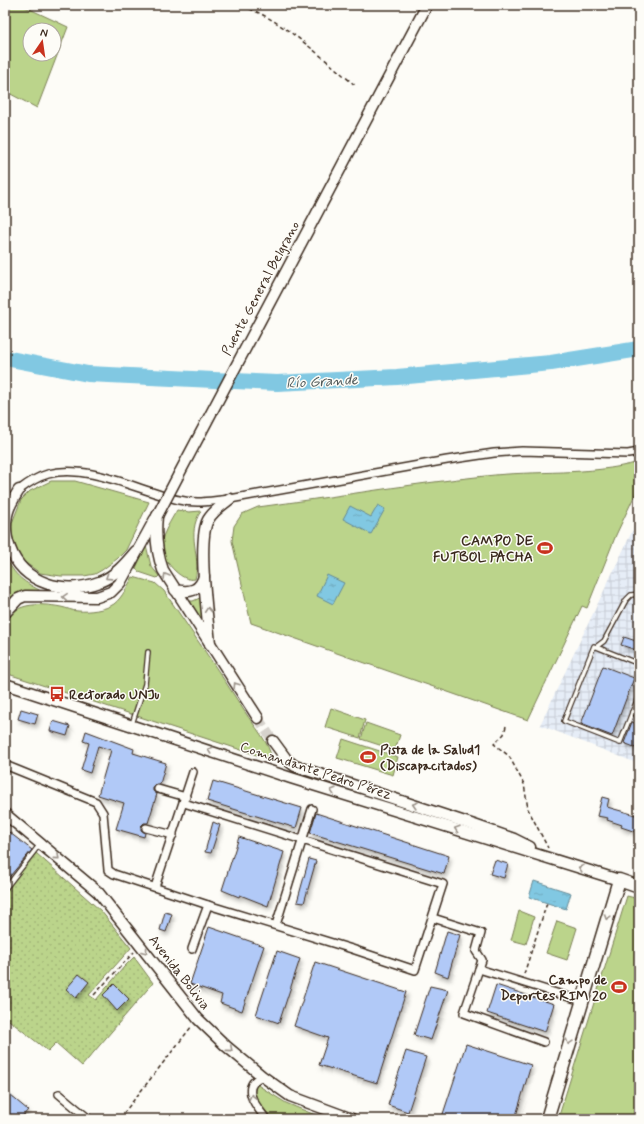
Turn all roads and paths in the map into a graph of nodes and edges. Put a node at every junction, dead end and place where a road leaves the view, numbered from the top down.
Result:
1 (236, 5) edge
2 (427, 5) edge
3 (356, 86) dead end
4 (639, 452) edge
5 (19, 490) junction
6 (230, 499) junction
7 (5, 504) edge
8 (157, 516) junction
9 (136, 551) junction
10 (205, 574) junction
11 (175, 590) junction
12 (639, 594) edge
13 (5, 613) edge
14 (210, 645) junction
15 (596, 647) junction
16 (148, 652) dead end
17 (639, 664) edge
18 (5, 684) edge
19 (639, 695) edge
20 (632, 712) junction
21 (639, 715) edge
22 (258, 718) tunnel mouth
23 (132, 724) junction
24 (506, 726) dead end
25 (273, 741) tunnel mouth
26 (5, 765) edge
27 (193, 772) dead end
28 (158, 789) dead end
29 (185, 800) junction
30 (312, 809) dead end
31 (5, 814) edge
32 (146, 828) dead end
33 (173, 836) junction
34 (302, 841) junction
35 (41, 843) junction
36 (555, 860) junction
37 (619, 880) junction
38 (155, 887) junction
39 (639, 887) edge
40 (5, 889) edge
41 (547, 903) dead end
42 (208, 905) junction
43 (433, 918) junction
44 (276, 925) junction
45 (143, 947) junction
46 (192, 949) dead end
47 (479, 969) junction
48 (522, 982) junction
49 (94, 995) dead end
50 (582, 1001) junction
51 (189, 1030) dead end
52 (544, 1042) dead end
53 (262, 1076) junction
54 (59, 1094) dead end
55 (89, 1119) edge
56 (119, 1119) edge
57 (266, 1119) edge
58 (352, 1119) edge
59 (547, 1119) edge

1 - 3 path
2 - 8 main road, Puente General Belgrano, bridge
4 - 6 street
5 - 6 street
5 - 7 main road
9 -> 5 main road
6 - 10 main road
8 - 9 main road, Puente General Belgrano
11 -> 8 main road
9 -> 13 main road
10 - 11 main road
14 -> 10 main road
11 - 14 main road
12 - 15 lane
22 -> 14 main road
15 - 17 lane
15 - 20 lane
16 - 23 lane
18 - 23 main road, Comandante Pedro Pérez
19 - 20 lane
20 - 21 lane
36 -> 23 main road, Comandante Pedro Pérez
24 - 36 path
36 -> 25 main road
26 - 38 street
27 - 29 street
28 - 29 street
29 - 33 street
29 - 34 street
30 - 34 street
31 - 35 main road, Avenida Bolivia
32 - 33 street
33 - 38 street
34 - 43 street
34 - 44 street
35 - 40 lane
35 -> 45 main road, Avenida Bolivia
37 -> 36 main road, Comandante Pedro Pérez
37 - 39 main road
37 -> 50 main road
38 - 42 street
41 - 48 path
42 - 44 street
42 - 46 street
43 - 44 street
43 - 47 street
45 - 49 path
45 -> 53 main road, Avenida Bolivia
47 - 48 street
47 - 52 street
48 - 50 street
50 -> 59 main road
51 - 56 path
57 -> 53 street
53 - 58 main road, Avenida Bolivia
54 - 55 street

